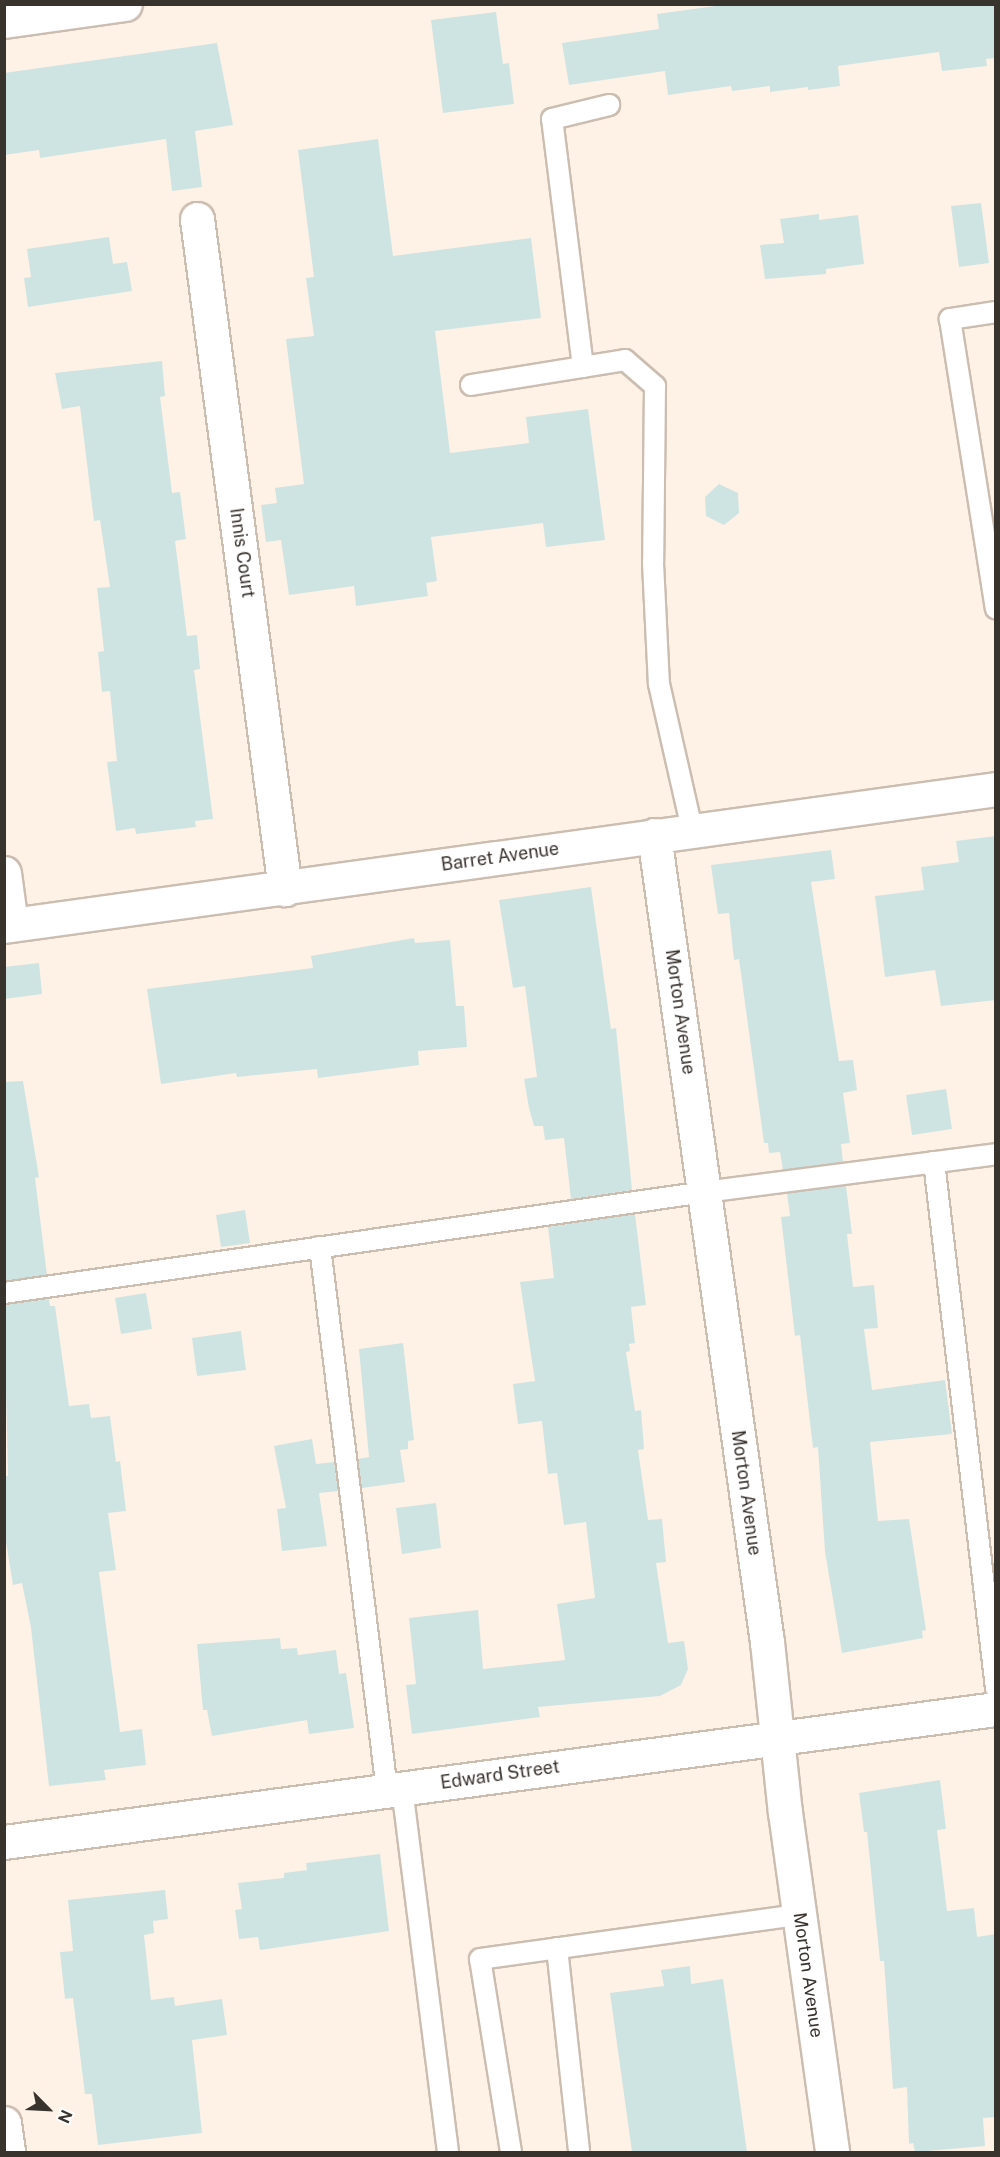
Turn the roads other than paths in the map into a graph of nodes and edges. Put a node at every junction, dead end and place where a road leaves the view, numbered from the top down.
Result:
1 (125, 4) edge
2 (4, 21) edge
3 (609, 105) dead end
4 (197, 219) dead end
5 (996, 312) edge
6 (583, 367) junction
7 (471, 385) dead end
8 (996, 608) edge
9 (996, 789) edge
10 (692, 829) junction
11 (654, 835) junction
12 (4, 873) edge
13 (285, 889) junction
14 (8, 925) edge
15 (996, 1154) edge
16 (934, 1162) junction
17 (705, 1192) junction
18 (320, 1247) junction
19 (4, 1293) edge
20 (996, 1688) edge
21 (996, 1709) edge
22 (777, 1738) junction
23 (394, 1789) junction
24 (4, 1842) edge
25 (799, 1915) junction
26 (557, 1948) junction
27 (4, 2123) edge
28 (8, 2152) edge
29 (448, 2152) edge
30 (511, 2152) edge
31 (579, 2152) edge
32 (832, 2152) edge

1 - 2 street
3 - 6 lane
4 - 13 street, Innis Court
5 - 8 lane
6 - 7 lane
6 - 10 lane
9 - 10 street, Barret Avenue
10 - 11 street, Barret Avenue
11 - 13 street, Barret Avenue
11 - 17 street, Morton Avenue
12 - 14 street
13 - 14 street, Barret Avenue
15 - 16 lane
16 - 17 lane
16 - 20 lane
17 - 18 lane
17 - 22 street, Morton Avenue
18 - 19 lane
18 - 23 lane
21 - 22 street, Edward Street
22 - 23 street, Edward Street
22 - 25 street, Morton Avenue
23 - 24 street, Edward Street
23 - 29 lane
25 - 26 lane
25 - 32 street, Morton Avenue
26 - 30 lane
26 - 31 lane
27 - 28 street

